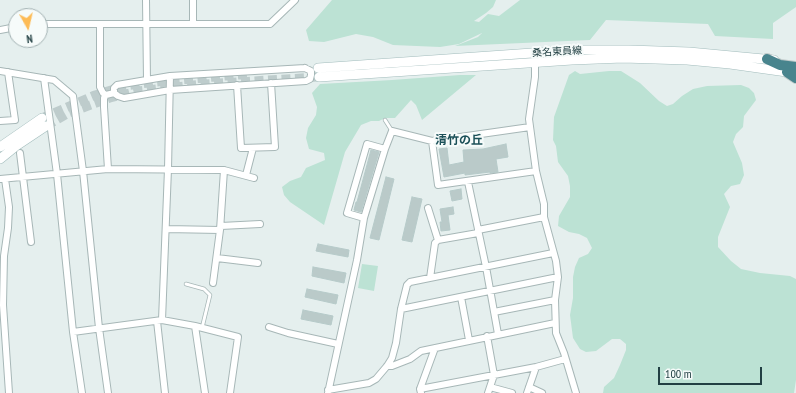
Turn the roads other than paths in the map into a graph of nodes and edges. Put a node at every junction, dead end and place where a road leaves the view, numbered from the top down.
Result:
1 (146, 0) edge
2 (193, 0) edge
3 (295, 0) edge
4 (48, 24) edge
5 (100, 24) junction
6 (146, 24) junction
7 (193, 24) junction
8 (767, 59) junction
9 (535, 62) junction
10 (796, 62) edge
11 (0, 71) edge
12 (793, 71) edge
13 (8, 72) junction
14 (170, 76) junction
15 (44, 78) junction
16 (796, 78) edge
17 (147, 80) junction
18 (271, 83) junction
19 (237, 85) junction
20 (170, 90) junction
21 (114, 93) junction
22 (106, 95) junction
23 (385, 120) dead end
24 (0, 121) edge
25 (530, 127) junction
26 (392, 130) junction
27 (432, 142) junction
28 (0, 147) edge
29 (253, 148) junction
30 (385, 149) junction
31 (20, 153) dead end
32 (0, 159) edge
33 (108, 169) junction
34 (168, 169) junction
35 (224, 170) junction
36 (83, 171) junction
37 (536, 171) junction
38 (57, 174) junction
39 (246, 176) junction
40 (23, 177) junction
41 (254, 178) dead end
42 (3, 179) edge
43 (468, 182) junction
44 (428, 208) dead end
45 (364, 218) junction
46 (544, 218) junction
47 (260, 224) dead end
48 (166, 228) junction
49 (220, 228) junction
50 (478, 232) junction
51 (438, 240) junction
52 (31, 242) dead end
53 (553, 253) junction
54 (217, 258) junction
55 (258, 263) dead end
56 (486, 267) junction
57 (558, 276) junction
58 (430, 278) junction
59 (213, 283) dead end
60 (186, 284) dead end
61 (490, 291) junction
62 (461, 297) junction
63 (555, 300) junction
64 (1, 305) edge
65 (401, 309) junction
66 (494, 312) junction
67 (159, 321) junction
68 (555, 322) junction
69 (194, 326) junction
70 (2, 327) edge
71 (99, 328) junction
72 (202, 328) junction
73 (269, 328) dead end
74 (73, 332) junction
75 (498, 334) junction
76 (487, 336) junction
77 (469, 340) junction
78 (338, 344) junction
79 (435, 348) junction
80 (565, 358) junction
81 (387, 366) junction
82 (536, 367) junction
83 (494, 375) junction
84 (489, 390) edge
85 (528, 390) edge
86 (328, 391) edge
87 (420, 391) edge
88 (9, 393) edge
89 (82, 393) edge
90 (108, 393) edge
91 (165, 393) edge
92 (205, 393) edge
93 (230, 393) edge
94 (512, 393) edge
95 (542, 393) edge
96 (576, 393) edge

1 - 6 street
2 - 7 street
3 - 7 street
4 - 5 street
5 - 6 street
5 - 22 street
6 - 7 street
6 - 17 street
8 - 9 main road, 桑名東員線
8 - 10 main road, 桑名東員線
8 - 12 highway
9 - 12 main road, 桑名東員線
9 - 25 street
11 - 13 street
12 - 16 highway
13 - 15 street
13 - 24 street
14 - 17 street
14 - 18 street
14 - 20 street
15 - 36 street
15 - 38 street
17 - 21 street
18 - 19 street
18 - 29 street
19 - 20 street
19 - 29 street
20 - 21 street
20 - 34 street
21 - 22 street
22 - 33 street
23 - 26 lane
25 - 27 street
25 - 37 street
26 - 27 street
26 - 30 street
27 - 43 street
28 - 32 main road
29 - 39 street
30 - 45 street
30 - 45 street
31 - 40 street
33 - 34 street
33 - 36 street
34 - 35 street
34 - 48 street
35 - 39 street
35 - 49 street
36 - 38 street
36 - 71 street
37 - 43 street
37 - 46 street
38 - 40 street
38 - 74 street
39 - 41 street
40 - 42 street
40 - 52 street
42 - 64 street
43 - 50 street
44 - 51 street
45 - 78 street
46 - 50 street
46 - 53 street
47 - 49 street
48 - 49 street
48 - 67 street
49 - 54 street
50 - 51 street
50 - 56 street
51 - 58 street
53 - 56 street
53 - 57 street
54 - 55 street
54 - 59 street
56 - 58 street
56 - 61 street
57 - 61 street
57 - 63 street
58 - 65 street
60 - 72 lane
61 - 62 street
61 - 66 street
62 - 65 street
62 - 77 street
63 - 66 street
63 - 68 street
64 - 70 street
65 - 81 street
66 - 75 street
67 - 69 street
67 - 71 street
67 - 91 street
68 - 75 street
68 - 80 street
69 - 72 street
69 - 92 street
70 - 88 street
71 - 74 street
71 - 90 street
72 - 93 street
73 - 78 street
74 - 89 street
75 - 76 street
76 - 77 street
76 - 83 street
77 - 79 street
78 - 86 street
79 - 81 street
79 - 87 street
80 - 82 street
80 - 96 street
81 - 86 street
82 - 83 street
82 - 85 street
83 - 84 street
83 - 87 street
84 - 94 street
85 - 95 street

